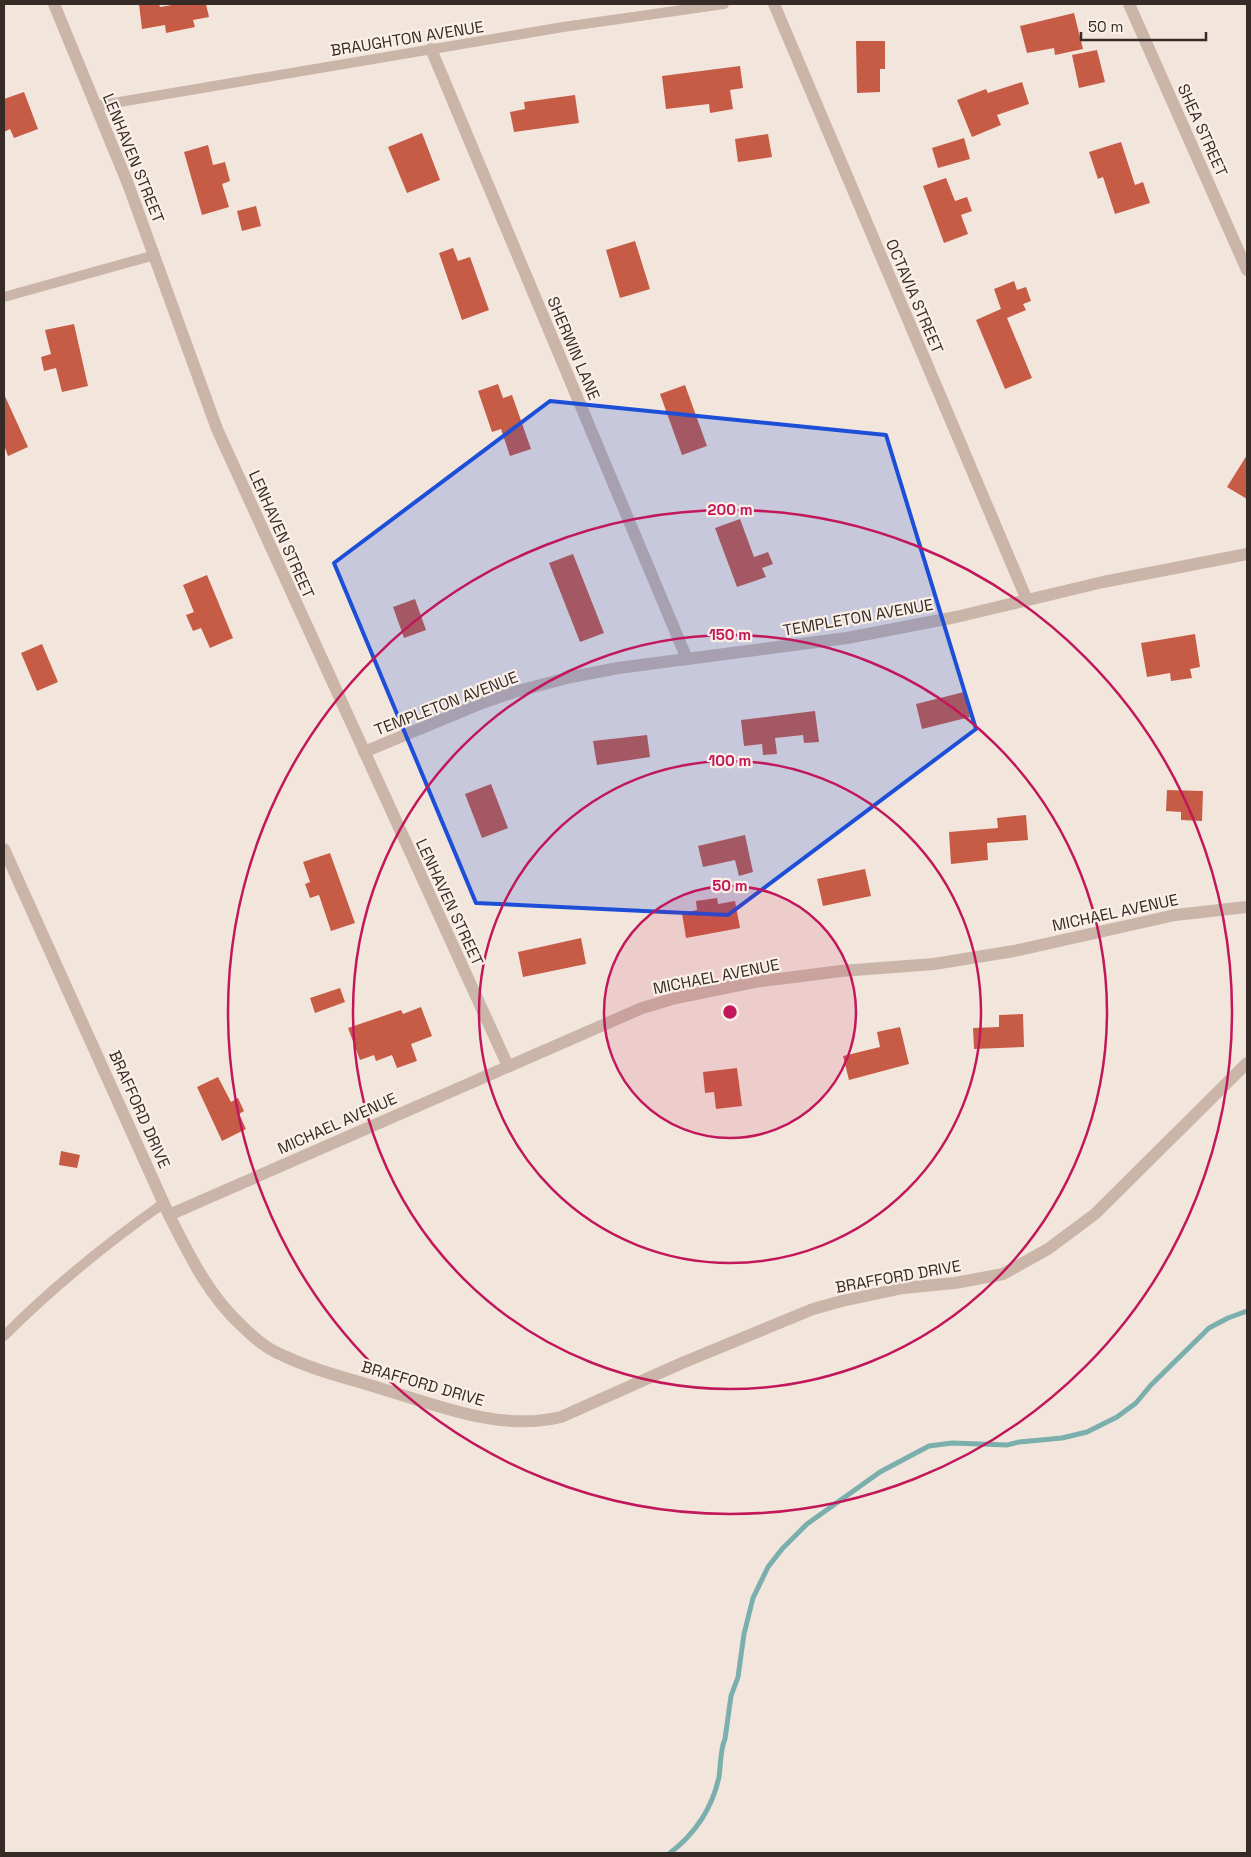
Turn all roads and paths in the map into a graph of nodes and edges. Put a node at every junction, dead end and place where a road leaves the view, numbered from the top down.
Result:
1 (54, 4) edge
2 (724, 4) edge
3 (774, 4) edge
4 (1130, 4) edge
5 (431, 49) junction
6 (96, 106) junction
7 (155, 255) junction
8 (1247, 270) edge
9 (4, 297) edge
10 (1247, 554) edge
11 (1027, 600) junction
12 (687, 659) junction
13 (364, 752) junction
14 (4, 849) edge
15 (1247, 907) edge
16 (1247, 1063) edge
17 (508, 1066) junction
18 (164, 1203) junction
19 (169, 1215) junction
20 (4, 1336) edge

1 - 6 street, LENHAVEN STREET
2 - 5 lane, BRAUGHTON AVENUE
3 - 11 street, OCTAVIA STREET
4 - 8 street, SHEA STREET
5 - 6 lane, BRAUGHTON AVENUE
5 - 12 street, SHERWIN LANE
6 - 7 street, LENHAVEN STREET
7 - 9 lane
7 - 13 street, LENHAVEN STREET
10 - 11 street, TEMPLETON AVENUE
11 - 12 street, TEMPLETON AVENUE
12 - 13 street, TEMPLETON AVENUE
13 - 17 street, LENHAVEN STREET
14 - 18 street, BRAFFORD DRIVE
15 - 17 street, MICHAEL AVENUE
16 - 19 street, BRAFFORD DRIVE
17 - 19 street, MICHAEL AVENUE
18 - 19 street, BRAFFORD DRIVE
18 - 20 lane

